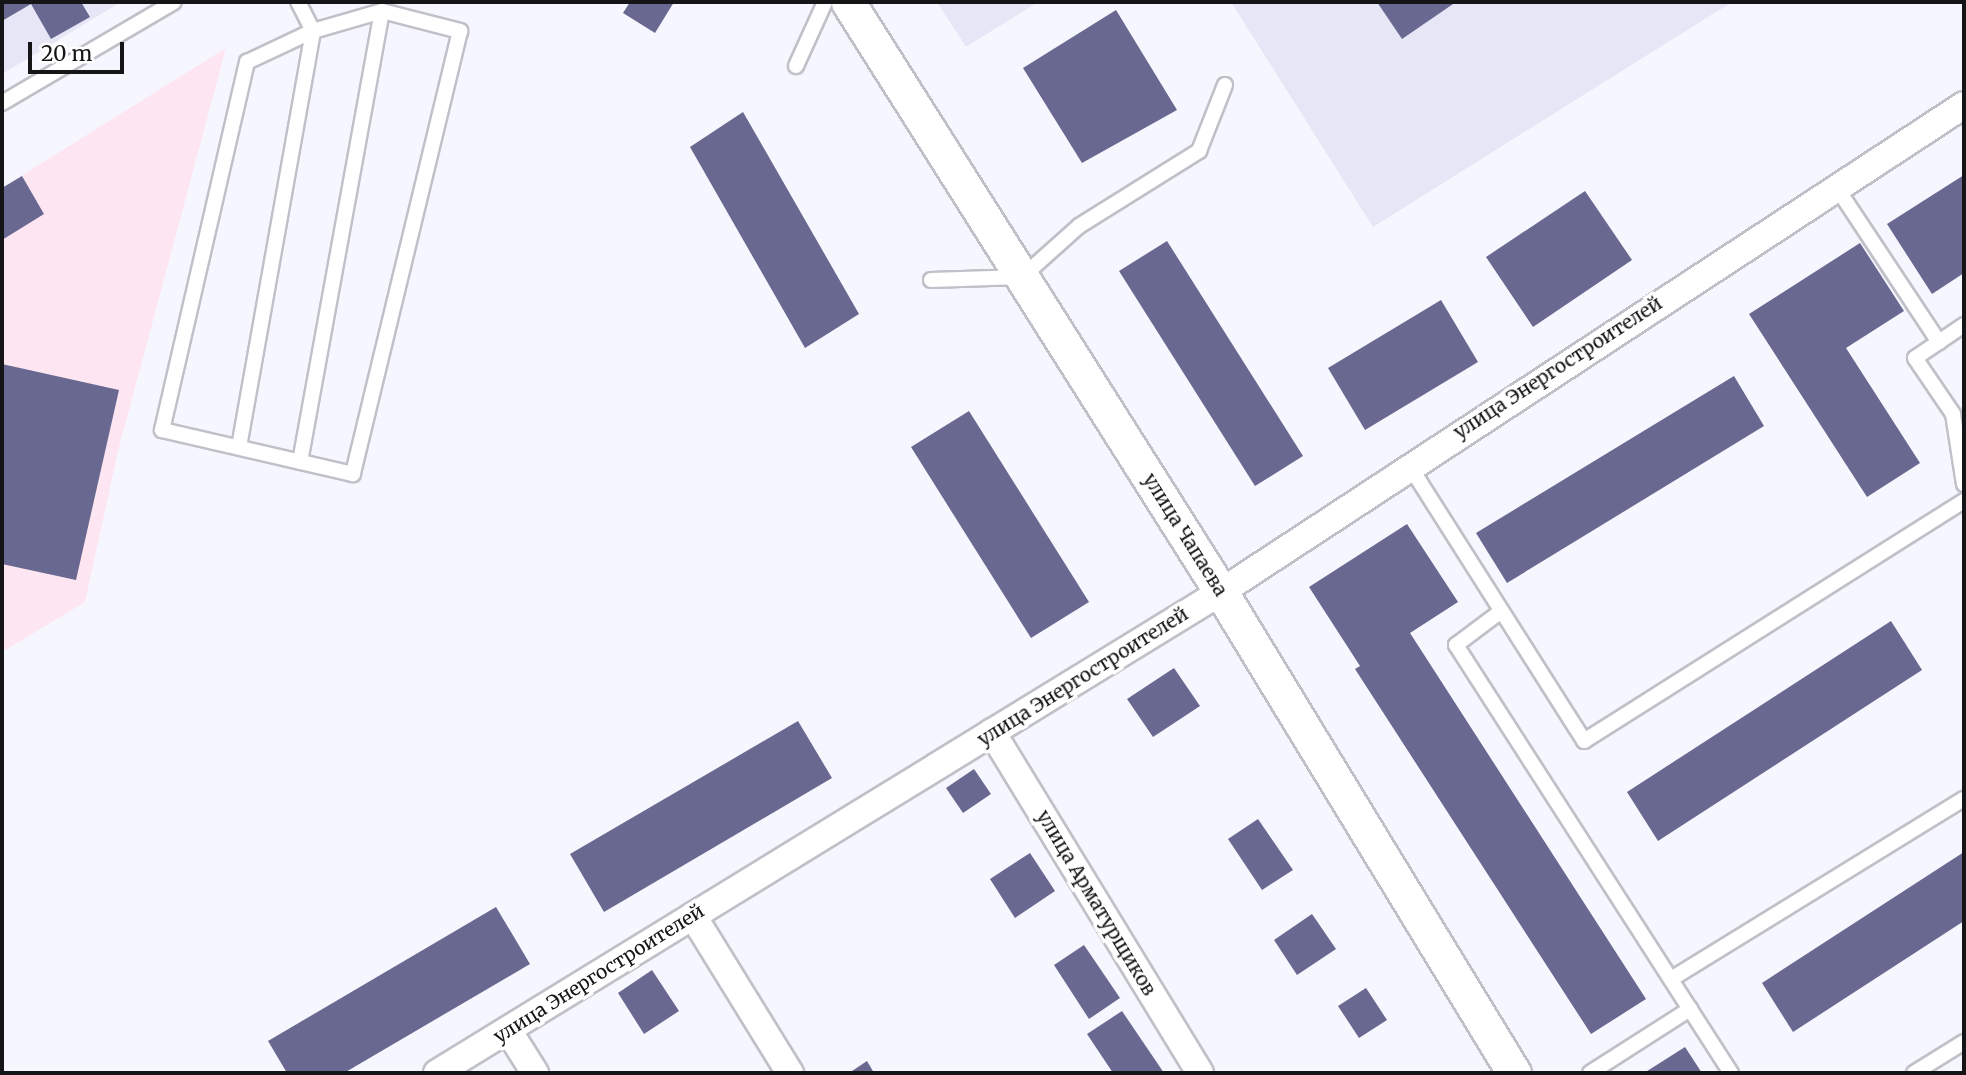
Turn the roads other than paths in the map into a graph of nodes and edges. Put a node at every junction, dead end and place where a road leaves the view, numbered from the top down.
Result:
1 (174, 2) edge
2 (298, 2) edge
3 (825, 2) edge
4 (848, 2) edge
5 (382, 10) junction
6 (313, 31) junction
7 (796, 66) dead end
8 (1224, 85) dead end
9 (2, 103) edge
10 (1964, 105) edge
11 (1837, 188) junction
12 (1022, 277) junction
13 (930, 280) dead end
14 (1964, 325) edge
15 (1939, 342) junction
16 (239, 447) junction
17 (299, 462) junction
18 (1409, 465) junction
19 (1964, 484) edge
20 (1964, 501) edge
21 (1221, 592) junction
22 (1500, 612) junction
23 (992, 732) junction
24 (1964, 799) edge
25 (693, 916) junction
26 (1671, 979) junction
27 (1689, 1009) junction
28 (508, 1030) junction
29 (1964, 1042) edge
30 (437, 1073) edge
31 (535, 1073) edge
32 (790, 1073) edge
33 (1200, 1073) edge
34 (1514, 1073) edge
35 (1590, 1073) edge
36 (1731, 1073) edge
37 (1914, 1073) edge

1 - 9 lane
2 - 6 lane
3 - 7 lane
4 - 12 street, улица Чапаева
5 - 6 lane
5 - 17 lane
5 - 17 lane
6 - 16 lane
6 - 16 lane
8 - 12 lane
10 - 11 street, улица Энергостроителей
11 - 15 lane
11 - 18 street, улица Энергостроителей
12 - 13 lane
12 - 21 street, улица Чапаева
14 - 15 lane
15 - 19 lane
16 - 17 lane
18 - 21 street, улица Энергостроителей
18 - 22 lane
20 - 22 lane
21 - 23 street, улица Энергостроителей
21 - 34 street, улица Чапаева
22 - 26 lane
23 - 25 street, улица Энергостроителей
23 - 33 street, улица Арматурщиков
24 - 26 lane
25 - 28 street, улица Энергостроителей
25 - 32 street
26 - 27 lane
27 - 35 lane
27 - 36 lane
28 - 30 street, улица Энергостроителей
28 - 31 street
29 - 37 lane

